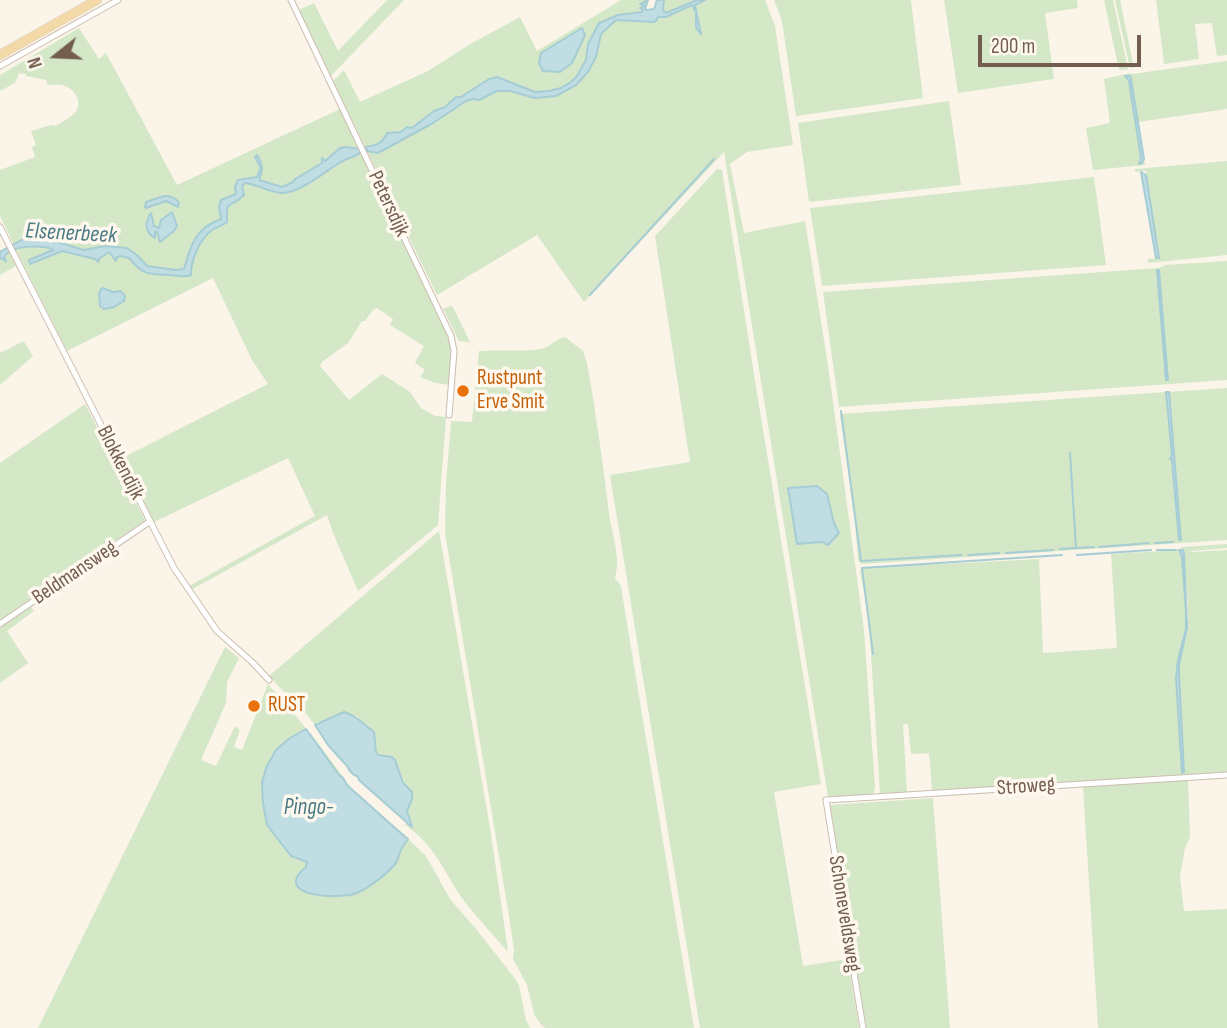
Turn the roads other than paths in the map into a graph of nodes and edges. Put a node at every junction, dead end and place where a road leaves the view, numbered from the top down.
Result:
1 (97, 0) edge
2 (118, 0) edge
3 (290, 0) edge
4 (0, 55) edge
5 (0, 66) edge
6 (0, 227) edge
7 (449, 415) dead end
8 (149, 522) junction
9 (0, 624) edge
10 (269, 680) dead end
11 (1227, 775) edge
12 (826, 800) joint
13 (863, 1028) edge

1 - 4 main road
2 - 5 street
3 - 7 street, Petersdijk
6 - 8 street, Blokkendijk
8 - 9 street, Beldmansweg
8 - 10 street, Blokkendijk
11 - 12 street, Stroweg
12 - 13 street, Schoneveldsweg

